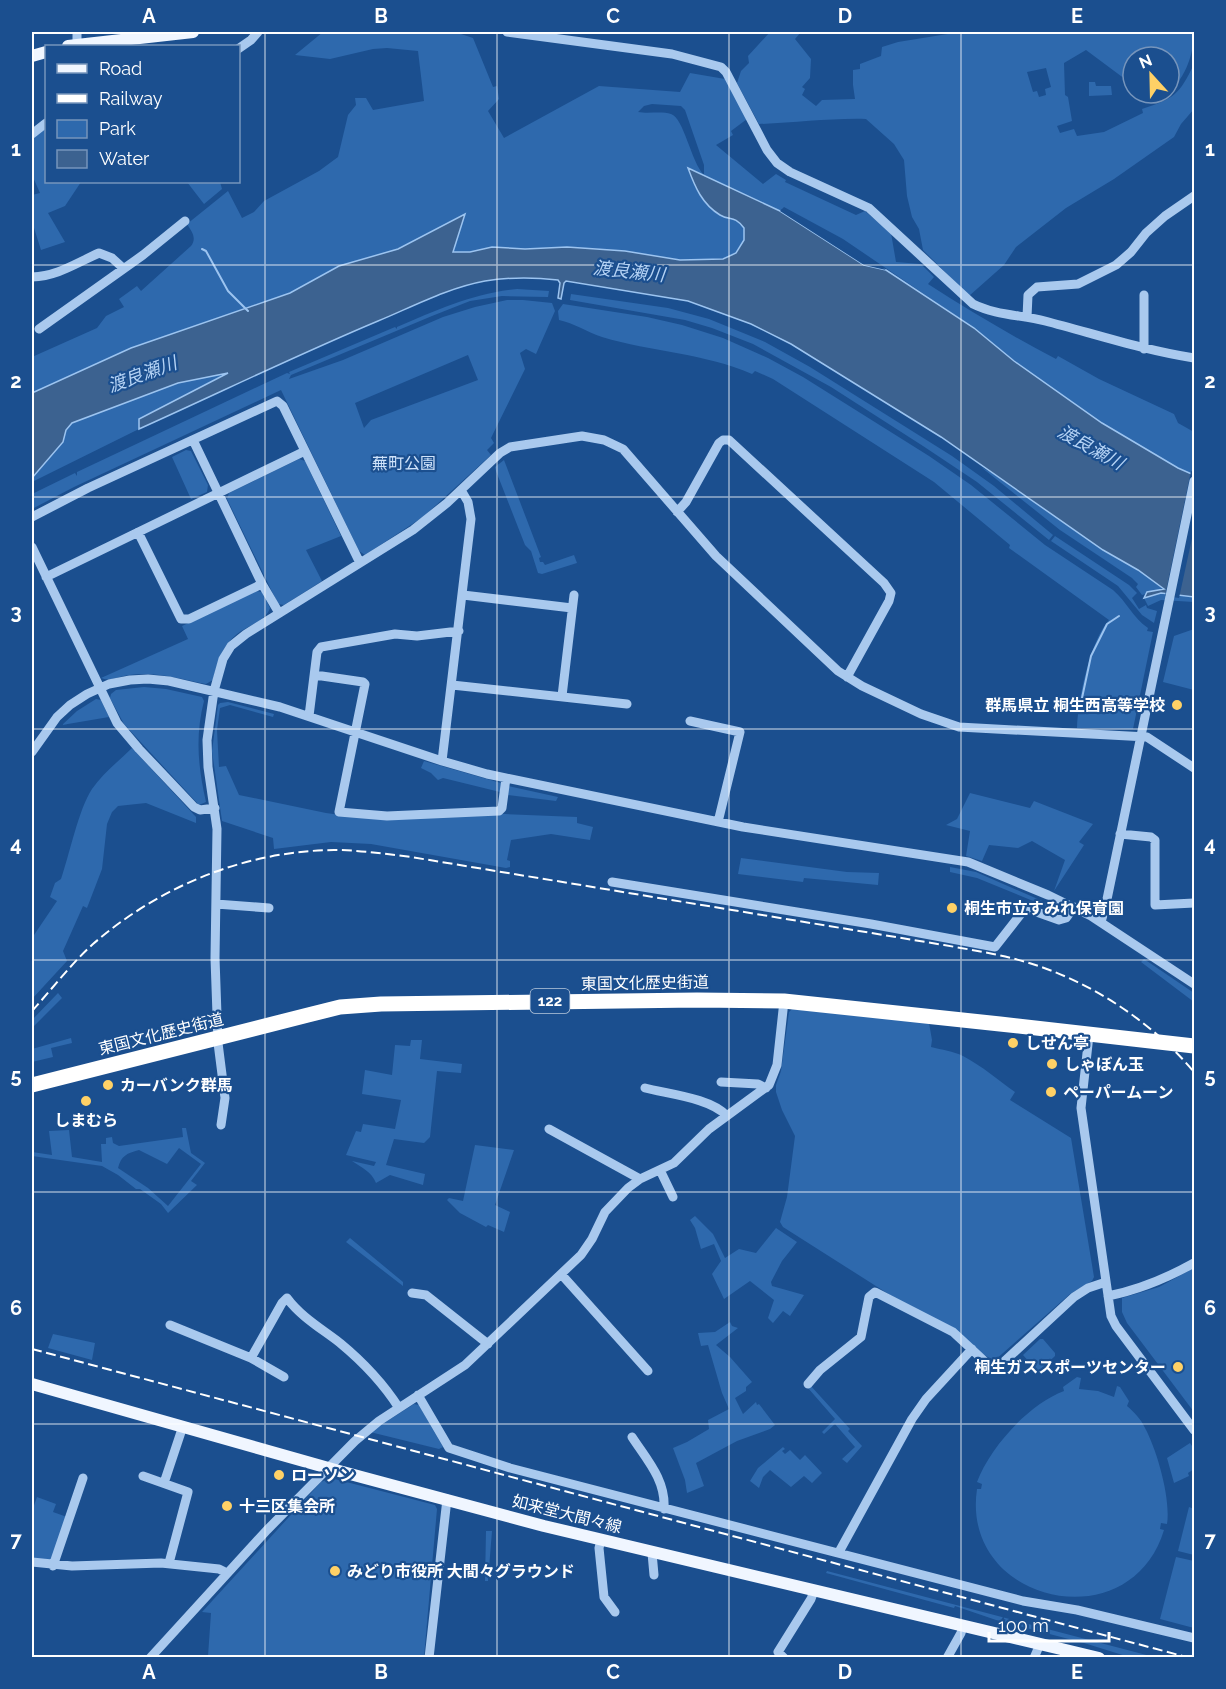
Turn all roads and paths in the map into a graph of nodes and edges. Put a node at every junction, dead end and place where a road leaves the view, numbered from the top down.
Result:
1 (193, 32) edge
2 (258, 32) edge
3 (507, 32) edge
4 (81, 45) edge
5 (240, 48) edge
6 (45, 124) edge
7 (32, 134) edge
8 (1194, 196) edge
9 (185, 222) dead end
10 (123, 268) junction
11 (32, 278) edge
12 (1144, 295) dead end
13 (1027, 317) junction
14 (39, 329) dead end
15 (1144, 349) junction
16 (1194, 358) edge
17 (193, 440) junction
18 (305, 451) junction
19 (1194, 481) edge
20 (461, 490) junction
21 (219, 493) junction
22 (677, 512) junction
23 (32, 517) edge
24 (138, 532) junction
25 (32, 547) edge
26 (360, 563) junction
27 (46, 577) junction
28 (262, 584) junction
29 (463, 595) junction
30 (574, 595) dead end
31 (572, 608) junction
32 (279, 613) junction
33 (459, 631) junction
34 (315, 675) junction
35 (846, 677) junction
36 (452, 685) junction
37 (100, 688) junction
38 (214, 691) junction
39 (562, 696) junction
40 (627, 704) dead end
41 (309, 716) junction
42 (690, 721) dead end
43 (356, 731) junction
44 (1141, 736) junction
45 (32, 752) edge
46 (442, 761) junction
47 (1194, 768) edge
48 (506, 778) junction
49 (215, 808) junction
50 (718, 822) junction
51 (1120, 834) junction
52 (612, 882) dead end
53 (1194, 903) edge
54 (216, 904) junction
55 (1074, 907) junction
56 (269, 908) dead end
57 (1101, 922) junction
58 (1194, 984) edge
59 (784, 1001) junction
60 (1089, 1035) junction
61 (218, 1038) junction
62 (1194, 1046) edge
63 (721, 1082) dead end
64 (32, 1085) edge
65 (645, 1088) dead end
66 (766, 1088) junction
67 (727, 1116) junction
68 (221, 1125) dead end
69 (549, 1129) dead end
70 (660, 1170) junction
71 (640, 1179) junction
72 (673, 1197) dead end
73 (1194, 1263) edge
74 (561, 1274) junction
75 (1106, 1282) junction
76 (412, 1293) dead end
77 (1107, 1296) junction
78 (170, 1325) dead end
79 (488, 1344) junction
80 (972, 1349) junction
81 (251, 1358) junction
82 (648, 1371) dead end
83 (284, 1377) dead end
84 (32, 1384) edge
85 (808, 1384) dead end
86 (418, 1395) junction
87 (399, 1408) junction
88 (183, 1426) junction
89 (1194, 1431) edge
90 (632, 1437) dead end
91 (328, 1467) junction
92 (142, 1476) dead end
93 (83, 1478) dead end
94 (164, 1483) junction
95 (447, 1500) junction
96 (664, 1509) junction
97 (601, 1540) junction
98 (839, 1552) junction
99 (652, 1553) junction
100 (32, 1562) edge
101 (169, 1563) junction
102 (53, 1566) junction
103 (227, 1573) junction
104 (654, 1575) dead end
105 (814, 1591) junction
106 (615, 1612) dead end
107 (963, 1626) junction
108 (1194, 1638) edge
109 (1040, 1644) junction
110 (150, 1658) edge
111 (429, 1658) edge
112 (784, 1658) edge
113 (946, 1658) edge
114 (1034, 1658) edge
115 (1099, 1658) edge

1 - 4 main road
2 - 5 street
3 - 13 street
6 - 7 street
8 - 13 street
9 - 10 street
10 - 11 street
10 - 14 street
12 - 15 street
13 - 15 street
15 - 16 street
17 - 18 street
17 - 21 street
17 - 23 street
18 - 21 street
18 - 26 street
19 - 44 street
20 - 22 street
20 - 26 street
20 - 29 street
21 - 24 street
21 - 28 street
22 - 35 street
22 - 35 street
24 - 27 street
24 - 28 street
25 - 27 street
26 - 32 street
27 - 37 street
28 - 32 street
29 - 31 street
29 - 33 street
30 - 31 street
31 - 39 street
32 - 38 street
33 - 34 street
33 - 36 street
34 - 41 street
34 - 43 street
35 - 44 street
36 - 39 street
36 - 46 street
37 - 38 street
37 - 45 street
37 - 49 street
38 - 41 street
38 - 49 street
39 - 40 street
41 - 43 street
42 - 50 street
43 - 46 street
43 - 48 street
44 - 47 street
44 - 51 street
46 - 48 street
48 - 50 street
49 - 54 street
50 - 55 street
51 - 53 street
51 - 57 street
52 - 55 street
54 - 56 street
54 - 61 street
55 - 57 street
57 - 58 street
59 - 60 highway, 東国文化歴史街道 / 122
59 - 61 highway, 東国文化歴史街道 / 122
59 - 66 street
60 - 62 highway, 東国文化歴史街道 / 122
60 - 75 street
61 - 64 highway, 東国文化歴史街道 / 122
61 - 68 street
63 - 66 street
65 - 67 street
66 - 67 street
67 - 70 street
69 - 71 street
70 - 71 street
70 - 72 street
71 - 74 street
73 - 77 street
74 - 79 street
74 - 82 street
75 - 77 street
75 - 80 street
76 - 79 street
77 - 89 street
78 - 81 street
79 - 86 street
80 - 85 street
80 - 98 street
81 - 83 street
81 - 87 street
84 - 88 main road, 如来堂大間々線
86 - 87 street
86 - 96 street
87 - 91 street
88 - 91 main road, 如来堂大間々線
88 - 94 street
90 - 96 street
91 - 95 main road, 如来堂大間々線
91 - 103 street
92 - 94 street
93 - 102 street
94 - 101 street
95 - 97 main road, 如来堂大間々線
95 - 111 street
96 - 98 street
97 - 99 main road, 如来堂大間々線
97 - 106 street
98 - 108 street
99 - 104 street
99 - 105 main road, 如来堂大間々線
100 - 102 street
101 - 102 street
101 - 103 street
103 - 110 street
105 - 107 main road, 如来堂大間々線
105 - 112 street
107 - 109 main road, 如来堂大間々線
107 - 113 street
109 - 114 street
109 - 115 main road, 如来堂大間々線

